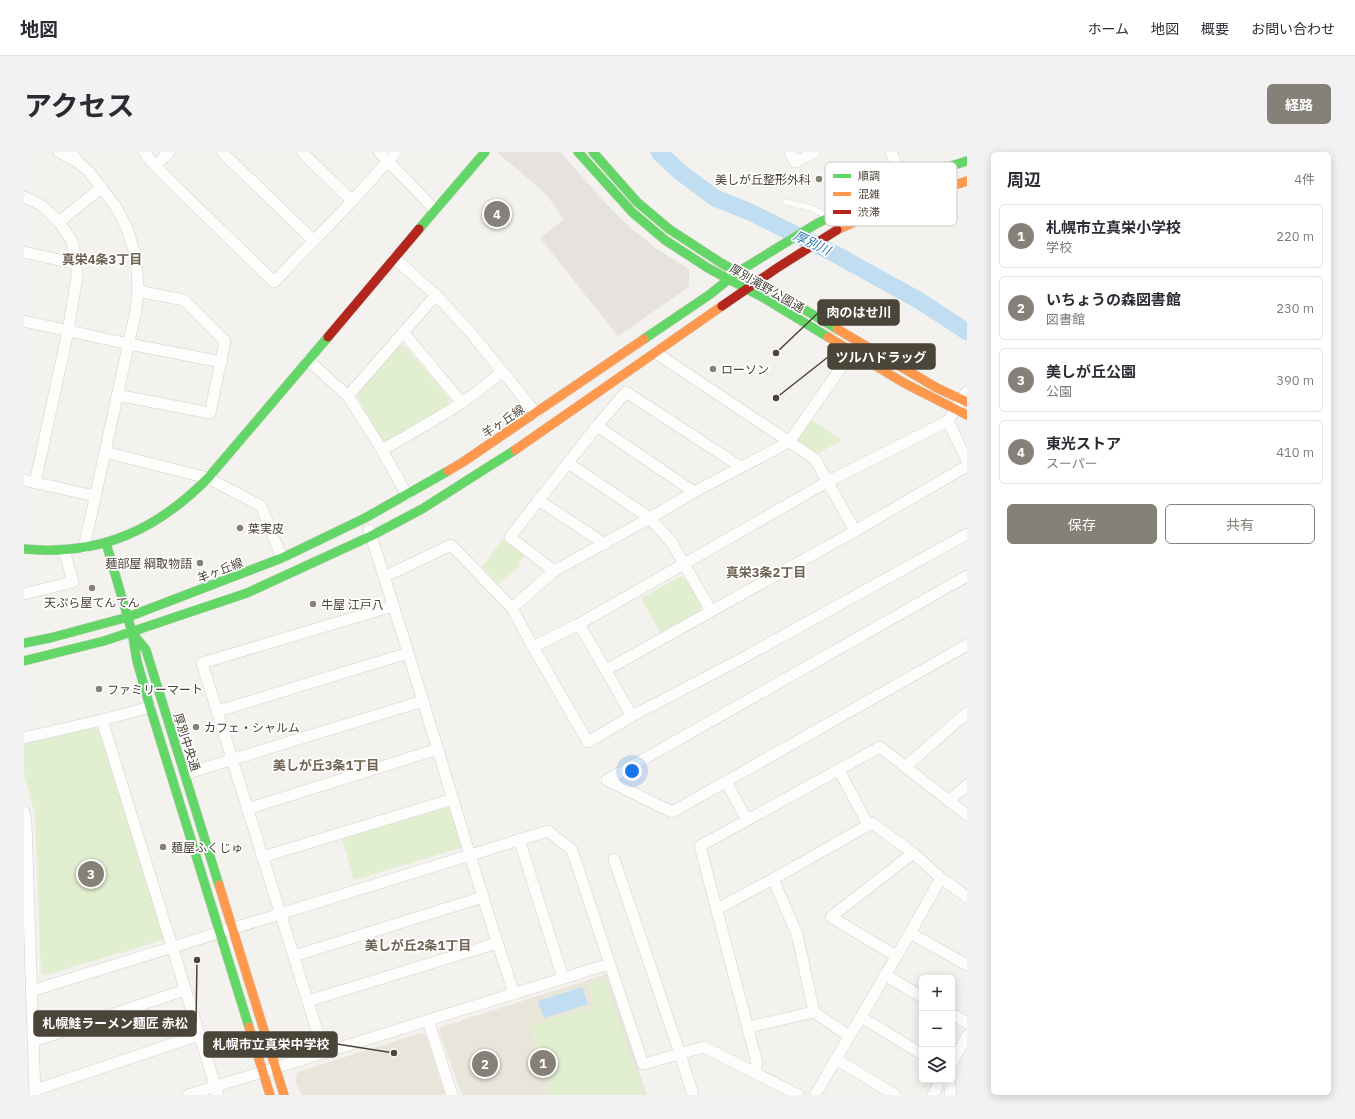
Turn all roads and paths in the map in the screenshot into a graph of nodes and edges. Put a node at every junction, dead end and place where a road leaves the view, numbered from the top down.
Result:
1 (58, 152) edge
2 (72, 152) edge
3 (144, 152) edge
4 (169, 152) edge
5 (222, 152) edge
6 (302, 152) edge
7 (379, 152) edge
8 (396, 152) edge
9 (485, 152) edge
10 (578, 152) edge
11 (593, 152) edge
12 (790, 152) edge
13 (815, 152) edge
14 (891, 152) edge
15 (388, 161) junction
16 (967, 161) edge
17 (78, 162) junction
18 (895, 162) edge
19 (957, 164) edge
20 (156, 166) junction
21 (967, 181) edge
22 (957, 184) edge
23 (102, 187) junction
24 (24, 197) edge
25 (352, 201) junction
26 (786, 202) dead end
27 (435, 210) junction
28 (825, 215) edge
29 (825, 219) edge
30 (59, 222) junction
31 (847, 226) edge
32 (314, 241) junction
33 (24, 252) edge
34 (394, 258) junction
35 (77, 264) junction
36 (738, 272) junction
37 (728, 279) junction
38 (757, 282) junction
39 (747, 289) junction
40 (138, 291) junction
41 (436, 295) junction
42 (24, 321) edge
43 (68, 331) junction
44 (403, 332) junction
45 (128, 344) junction
46 (852, 352) junction
47 (656, 353) junction
48 (308, 360) junction
49 (222, 362) junction
50 (502, 371) junction
51 (117, 394) junction
52 (348, 396) junction
53 (965, 398) edge
54 (462, 403) junction
55 (955, 410) junction
56 (536, 413) junction
57 (967, 415) edge
58 (948, 422) junction
59 (597, 426) junction
60 (789, 442) junction
61 (382, 450) junction
62 (105, 452) junction
63 (967, 461) edge
64 (568, 463) junction
65 (967, 466) edge
66 (741, 467) junction
67 (208, 478) junction
68 (29, 482) edge
69 (827, 482) junction
70 (694, 492) junction
71 (407, 495) junction
72 (95, 496) junction
73 (538, 500) junction
74 (365, 518) junction
75 (650, 518) junction
76 (855, 531) junction
77 (967, 534) edge
78 (371, 536) junction
79 (106, 543) junction
80 (605, 544) junction
81 (84, 548) junction
82 (24, 549) edge
83 (64, 550) junction
84 (282, 558) junction
85 (684, 563) junction
86 (554, 571) junction
87 (967, 576) edge
88 (384, 577) junction
89 (24, 594) edge
90 (393, 606) junction
91 (512, 608) junction
92 (711, 611) junction
93 (128, 617) junction
94 (579, 624) junction
95 (132, 632) junction
96 (24, 643) edge
97 (967, 645) edge
98 (533, 647) junction
99 (408, 653) junction
100 (24, 661) edge
101 (606, 670) junction
102 (424, 701) junction
103 (150, 707) junction
104 (218, 711) junction
105 (967, 713) edge
106 (632, 716) junction
107 (102, 720) junction
108 (24, 738) edge
109 (438, 749) junction
110 (232, 760) junction
111 (905, 767) junction
112 (839, 770) junction
113 (185, 774) junction
114 (726, 782) junction
115 (967, 785) edge
116 (453, 799) junction
117 (949, 801) junction
118 (248, 809) junction
119 (24, 812) edge
120 (967, 814) edge
121 (747, 820) junction
122 (868, 825) junction
123 (520, 839) junction
124 (913, 853) junction
125 (470, 854) junction
126 (262, 857) junction
127 (614, 859) dead end
128 (941, 878) junction
129 (773, 879) junction
130 (967, 896) edge
131 (483, 897) junction
132 (717, 909) junction
133 (280, 913) junction
134 (233, 929) junction
135 (219, 932) junction
136 (910, 933) junction
137 (497, 943) junction
138 (172, 947) junction
139 (294, 956) junction
140 (896, 956) junction
141 (609, 964) junction
142 (967, 965) edge
143 (885, 975) junction
144 (563, 978) junction
145 (185, 990) junction
146 (31, 991) junction
147 (514, 994) junction
148 (919, 995) edge
149 (308, 1001) junction
150 (814, 1012) junction
151 (955, 1016) edge
152 (861, 1017) junction
153 (428, 1020) junction
154 (967, 1023) edge
155 (748, 1027) junction
156 (199, 1035) junction
157 (849, 1036) junction
158 (967, 1036) edge
159 (34, 1041) junction
160 (919, 1052) edge
161 (324, 1053) junction
162 (680, 1054) junction
163 (955, 1057) edge
164 (836, 1059) junction
165 (276, 1068) junction
166 (262, 1071) junction
167 (755, 1073) junction
168 (940, 1083) edge
169 (949, 1083) edge
170 (217, 1091) edge
171 (35, 1093) edge
172 (188, 1095) edge
173 (270, 1095) edge
174 (284, 1095) edge
175 (452, 1095) edge
176 (693, 1095) edge
177 (798, 1095) edge
178 (815, 1095) edge
179 (895, 1095) edge
180 (933, 1095) edge
181 (951, 1095) edge

1 - 17 street
2 - 17 street
3 - 20 street
4 - 20 street
5 - 32 street
6 - 25 street
7 - 15 street
8 - 15 street
9 - 27 main road
10 - 37 main road, 厚別滝野公園通
11 - 36 main road, 厚別滝野公園通
12 - 13 street
14 - 18 street
15 - 25 street
15 - 27 street
16 - 19 main road, 羊ヶ丘線
17 - 23 street
20 - 32 street
21 - 22 main road
23 - 30 street
23 - 40 street
24 - 30 street
25 - 32 street
26 - 28 lane
27 - 34 main road
29 - 36 main road, 羊ヶ丘線
30 - 35 street
31 - 38 main road
33 - 35 street
34 - 41 street
34 - 48 main road
35 - 43 street
36 - 37 main road, 羊ヶ丘線
36 - 38 main road, 厚別滝野公園通
37 - 39 main road, 厚別滝野公園通
37 - 56 main road, 羊ヶ丘線
38 - 39 main road
38 - 53 main road, 厚別滝野公園通
39 - 46 main road, 厚別滝野公園通
39 - 47 main road
40 - 45 street
40 - 49 street
41 - 44 street
41 - 50 street
42 - 43 street
43 - 45 street
43 - 68 street
44 - 52 street
44 - 54 street
45 - 49 street
45 - 51 street
46 - 55 main road, 厚別滝野公園通
46 - 60 street
47 - 60 street
47 - 78 main road
48 - 52 street
48 - 67 main road
49 - 51 street
50 - 54 street
50 - 56 street
51 - 62 street
52 - 61 street
53 - 55 street
54 - 61 street
55 - 57 main road, 厚別滝野公園通
55 - 58 street
56 - 71 main road, 羊ヶ丘線
58 - 63 street
58 - 69 street
59 - 64 street
59 - 66 street
59 - 70 street
60 - 66 street
60 - 69 street
61 - 71 street
62 - 67 street
62 - 72 street
64 - 73 street
64 - 75 street
65 - 76 street
66 - 70 street
67 - 79 main road
67 - 84 street
68 - 72 street
69 - 76 street
69 - 85 street
70 - 75 street
71 - 74 main road, 羊ヶ丘線
72 - 81 street
73 - 80 street
73 - 86 street
74 - 78 street
74 - 84 main road, 羊ヶ丘線
75 - 80 street
75 - 85 street
76 - 92 street
77 - 106 street
78 - 88 street
78 - 95 main road
79 - 81 main road
79 - 93 main road
80 - 86 street
81 - 83 main road
82 - 83 main road
83 - 89 street
84 - 93 main road, 羊ヶ丘線
85 - 92 street
85 - 94 street
86 - 91 street
87 - 114 street
88 - 90 street
88 - 91 street
90 - 99 street
90 - 104 street
91 - 98 street
92 - 101 street
93 - 95 main road
93 - 96 main road, 羊ヶ丘線
94 - 98 street
94 - 101 street
95 - 100 main road
95 - 103 main road, 厚別中央通
95 - 113 main road, 厚別中央通
97 - 114 street
98 - 106 street
99 - 102 street
99 - 104 street
101 - 106 street
102 - 109 street
102 - 110 street
103 - 107 street
103 - 135 main road, 厚別中央通
104 - 110 street
105 - 111 street
107 - 108 street
107 - 138 street
109 - 116 street
109 - 118 street
110 - 113 street
110 - 118 street
111 - 112 street
111 - 117 street
112 - 121 street
112 - 122 street
113 - 134 main road, 厚別中央通
114 - 121 street
115 - 117 street
116 - 125 street
116 - 126 street
117 - 120 street
118 - 126 street
119 - 146 street
121 - 132 street
122 - 124 street
122 - 129 street
123 - 125 street
123 - 141 street
123 - 144 street
124 - 128 street
124 - 140 street
125 - 131 street
125 - 133 street
126 - 133 street
127 - 162 street
128 - 130 street
128 - 136 street
129 - 132 street
129 - 150 street
131 - 137 street
131 - 139 street
132 - 155 street
133 - 134 street
133 - 139 street
134 - 135 street
134 - 165 main road, 厚別中央通
135 - 138 street
135 - 166 main road, 厚別中央通
136 - 140 street
136 - 142 street
137 - 147 street
137 - 149 street
138 - 145 street
138 - 146 street
139 - 149 street
140 - 143 street
141 - 144 street
141 - 162 street
143 - 148 street
143 - 152 street
144 - 147 street
145 - 156 street
145 - 159 street
146 - 159 street
147 - 153 street
149 - 161 street
150 - 155 street
150 - 157 street
151 - 154 street
152 - 157 street
152 - 160 street
153 - 161 street
153 - 175 street
155 - 167 street
156 - 170 street
156 - 171 street
157 - 164 street
158 - 163 street
159 - 171 street
161 - 165 street
162 - 167 street
162 - 176 street
164 - 178 street
164 - 179 street
165 - 166 street
165 - 174 main road, 厚別中央通
166 - 170 street
166 - 173 main road, 厚別中央通
167 - 177 street
168 - 180 street
169 - 181 street
170 - 172 street

